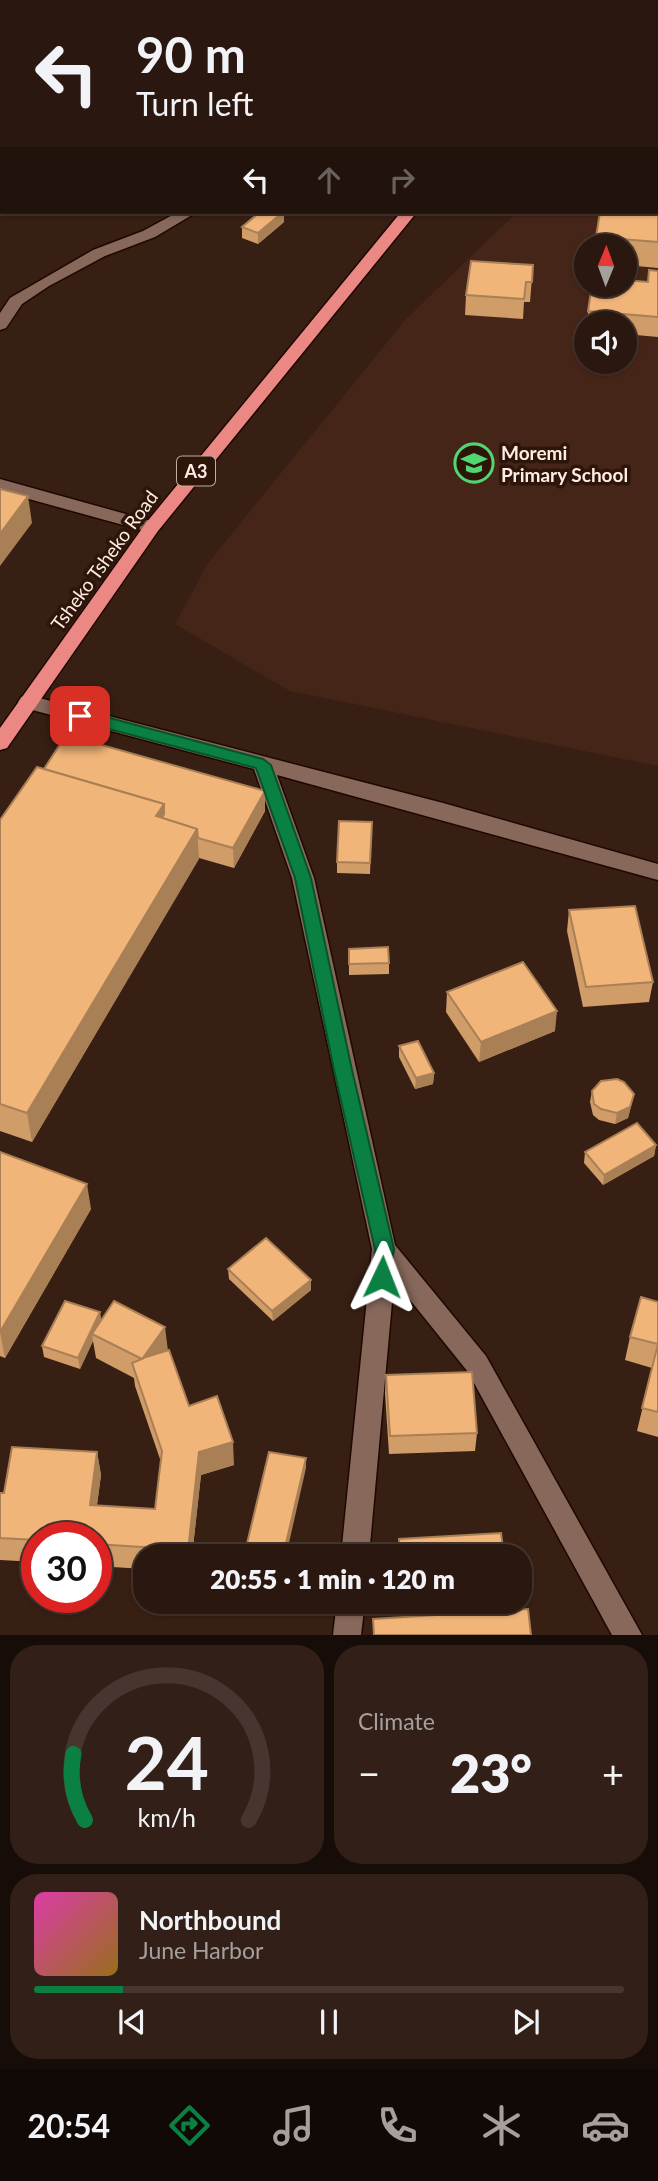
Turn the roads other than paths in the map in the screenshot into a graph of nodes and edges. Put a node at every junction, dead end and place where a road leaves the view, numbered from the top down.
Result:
1 (185, 214) edge
2 (406, 214) edge
3 (0, 325) edge
4 (0, 485) edge
5 (152, 527) junction
6 (28, 702) junction
7 (0, 743) edge
8 (263, 765) junction
9 (658, 872) edge
10 (384, 1249) junction
11 (356, 1544) edge
12 (349, 1614) edge
13 (347, 1635) edge
14 (628, 1635) edge

1 - 3 street
2 - 5 highway, Tsheko Tsheko Road / A3
4 - 5 street
5 - 6 highway, Tsheko Tsheko Road / A3
6 - 7 highway, Tsheko Tsheko Road / A3
6 - 8 street
8 - 9 street
8 - 10 street
10 - 11 street
10 - 14 street
12 - 13 street

